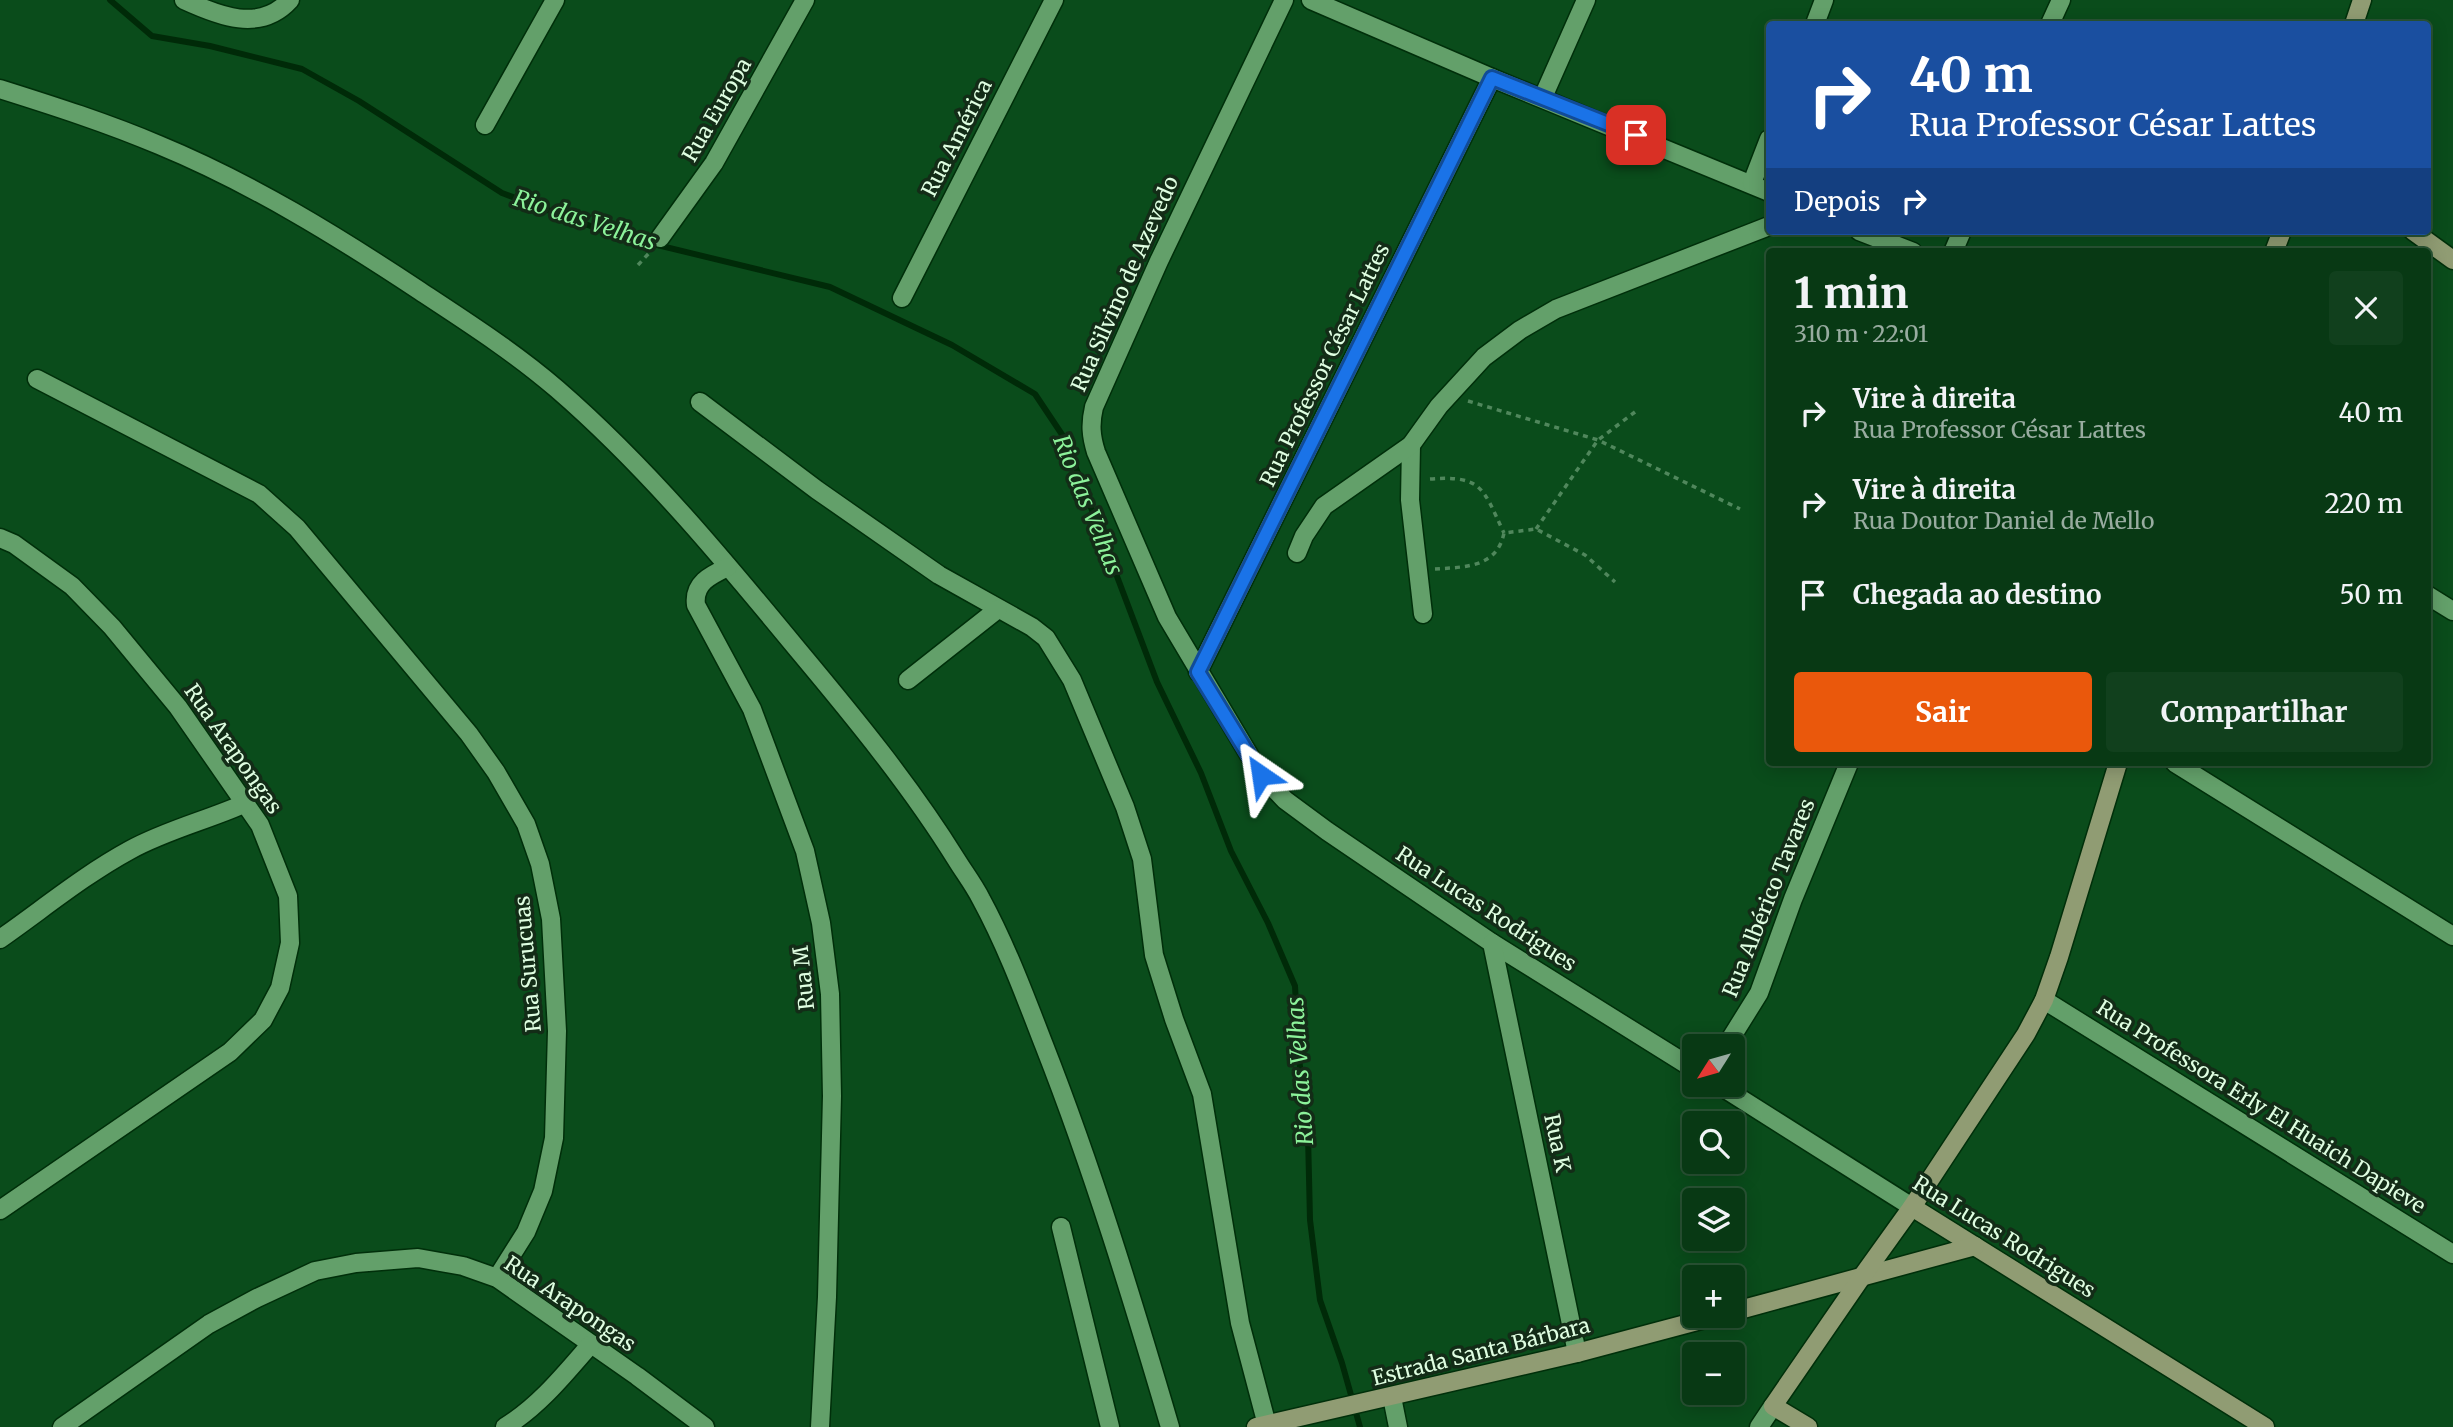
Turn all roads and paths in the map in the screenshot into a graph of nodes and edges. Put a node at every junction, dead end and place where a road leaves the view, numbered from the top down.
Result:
1 (184, 0) edge
2 (555, 0) edge
3 (805, 0) edge
4 (1054, 0) edge
5 (1284, 0) edge
6 (1311, 0) edge
7 (1586, 0) edge
8 (1824, 0) edge
9 (2061, 0) edge
10 (2362, 0) edge
11 (287, 4) edge
12 (1347, 6) edge
13 (1816, 21) edge
14 (2051, 21) edge
15 (2355, 21) edge
16 (1492, 78) junction
17 (0, 89) edge
18 (1543, 97) junction
19 (485, 125) dead end
20 (1766, 147) edge
21 (1752, 183) junction
22 (1766, 190) edge
23 (1766, 227) edge
24 (1869, 235) edge
25 (2419, 235) edge
26 (660, 239) dead end
27 (1903, 248) edge
28 (648, 254) dead end
29 (2453, 260) edge
30 (638, 265) dead end
31 (902, 298) dead end
32 (37, 379) dead end
33 (1449, 395) junction
34 (700, 402) dead end
35 (1635, 412) dead end
36 (1598, 440) junction
37 (1411, 444) junction
38 (1410, 481) junction
39 (1740, 509) dead end
40 (1536, 529) junction
41 (1504, 533) junction
42 (0, 538) edge
43 (1297, 552) dead end
44 (729, 567) junction
45 (1419, 570) junction
46 (1615, 582) dead end
47 (2431, 597) edge
48 (998, 609) junction
49 (2453, 611) edge
50 (1423, 614) dead end
51 (1198, 672) junction
52 (908, 680) dead end
53 (1848, 766) edge
54 (2117, 766) edge
55 (2180, 766) edge
56 (1261, 775) joint
57 (246, 803) junction
58 (2453, 936) edge
59 (0, 939) edge
60 (1492, 943) junction
61 (2044, 999) junction
62 (1733, 1034) edge
63 (1682, 1062) edge
64 (1738, 1097) edge
65 (1912, 1207) junction
66 (0, 1210) edge
67 (1061, 1227) dead end
68 (1975, 1246) junction
69 (2453, 1254) edge
70 (497, 1278) junction
71 (1860, 1278) junction
72 (1745, 1308) edge
73 (1682, 1325) edge
74 (590, 1345) junction
75 (1577, 1353) junction
76 (1387, 1398) junction
77 (1773, 1406) junction
78 (1262, 1426) edge
79 (62, 1427) edge
80 (505, 1427) edge
81 (705, 1427) edge
82 (820, 1427) edge
83 (1110, 1427) edge
84 (1170, 1427) edge
85 (1398, 1427) edge
86 (1759, 1427) edge
87 (1808, 1427) edge
88 (2265, 1427) edge

1 - 11 street
2 - 19 street
3 - 26 street, Rua Europa
4 - 31 street, Rua América
5 - 51 street, Rua Silvino de Azevedo
6 - 12 street
7 - 18 street
8 - 13 street
9 - 14 street
10 - 15 street
12 - 16 street
16 - 18 street
16 - 51 street, Rua Professor César Lattes
17 - 44 street
18 - 21 street
20 - 21 street
21 - 22 street
23 - 33 street
24 - 27 street
25 - 29 street
28 - 30 path
32 - 70 street, Rua Surucuas
33 - 36 path
33 - 37 street
34 - 48 street
35 - 36 path
36 - 39 path
36 - 40 path
37 - 38 street
37 - 43 street
38 - 41 path
38 - 45 street
40 - 41 path
40 - 46 path
41 - 45 path
42 - 57 street, Rua Arapongas
44 - 82 street, Rua M
44 - 84 street
45 - 50 street
47 - 49 street
48 - 52 street
48 - 78 street
51 - 56 street, Rua Silvino de Azevedo
53 - 62 street, Rua Albérico Tavares
54 - 61 street
55 - 58 street
56 - 60 street, Rua Lucas Rodrigues
57 - 59 street
57 - 66 street, Rua Arapongas
60 - 63 street, Rua Lucas Rodrigues
60 - 75 street, Rua K
61 - 65 street
61 - 69 street, Rua Professora Erly El Huaich Dapieve
64 - 65 street, Rua Lucas Rodrigues
65 - 68 street, Rua Lucas Rodrigues
65 - 71 street
67 - 83 street
68 - 71 street
68 - 88 street, Rua Lucas Rodrigues
70 - 74 street, Rua Arapongas
70 - 79 street, Rua Arapongas
71 - 72 street
71 - 77 street
73 - 75 street, Estrada Santa Bárbara
74 - 80 street
74 - 81 street, Rua Arapongas
75 - 76 street, Estrada Santa Bárbara
76 - 78 street, Estrada Santa Bárbara
76 - 85 street
77 - 86 street
77 - 87 street

